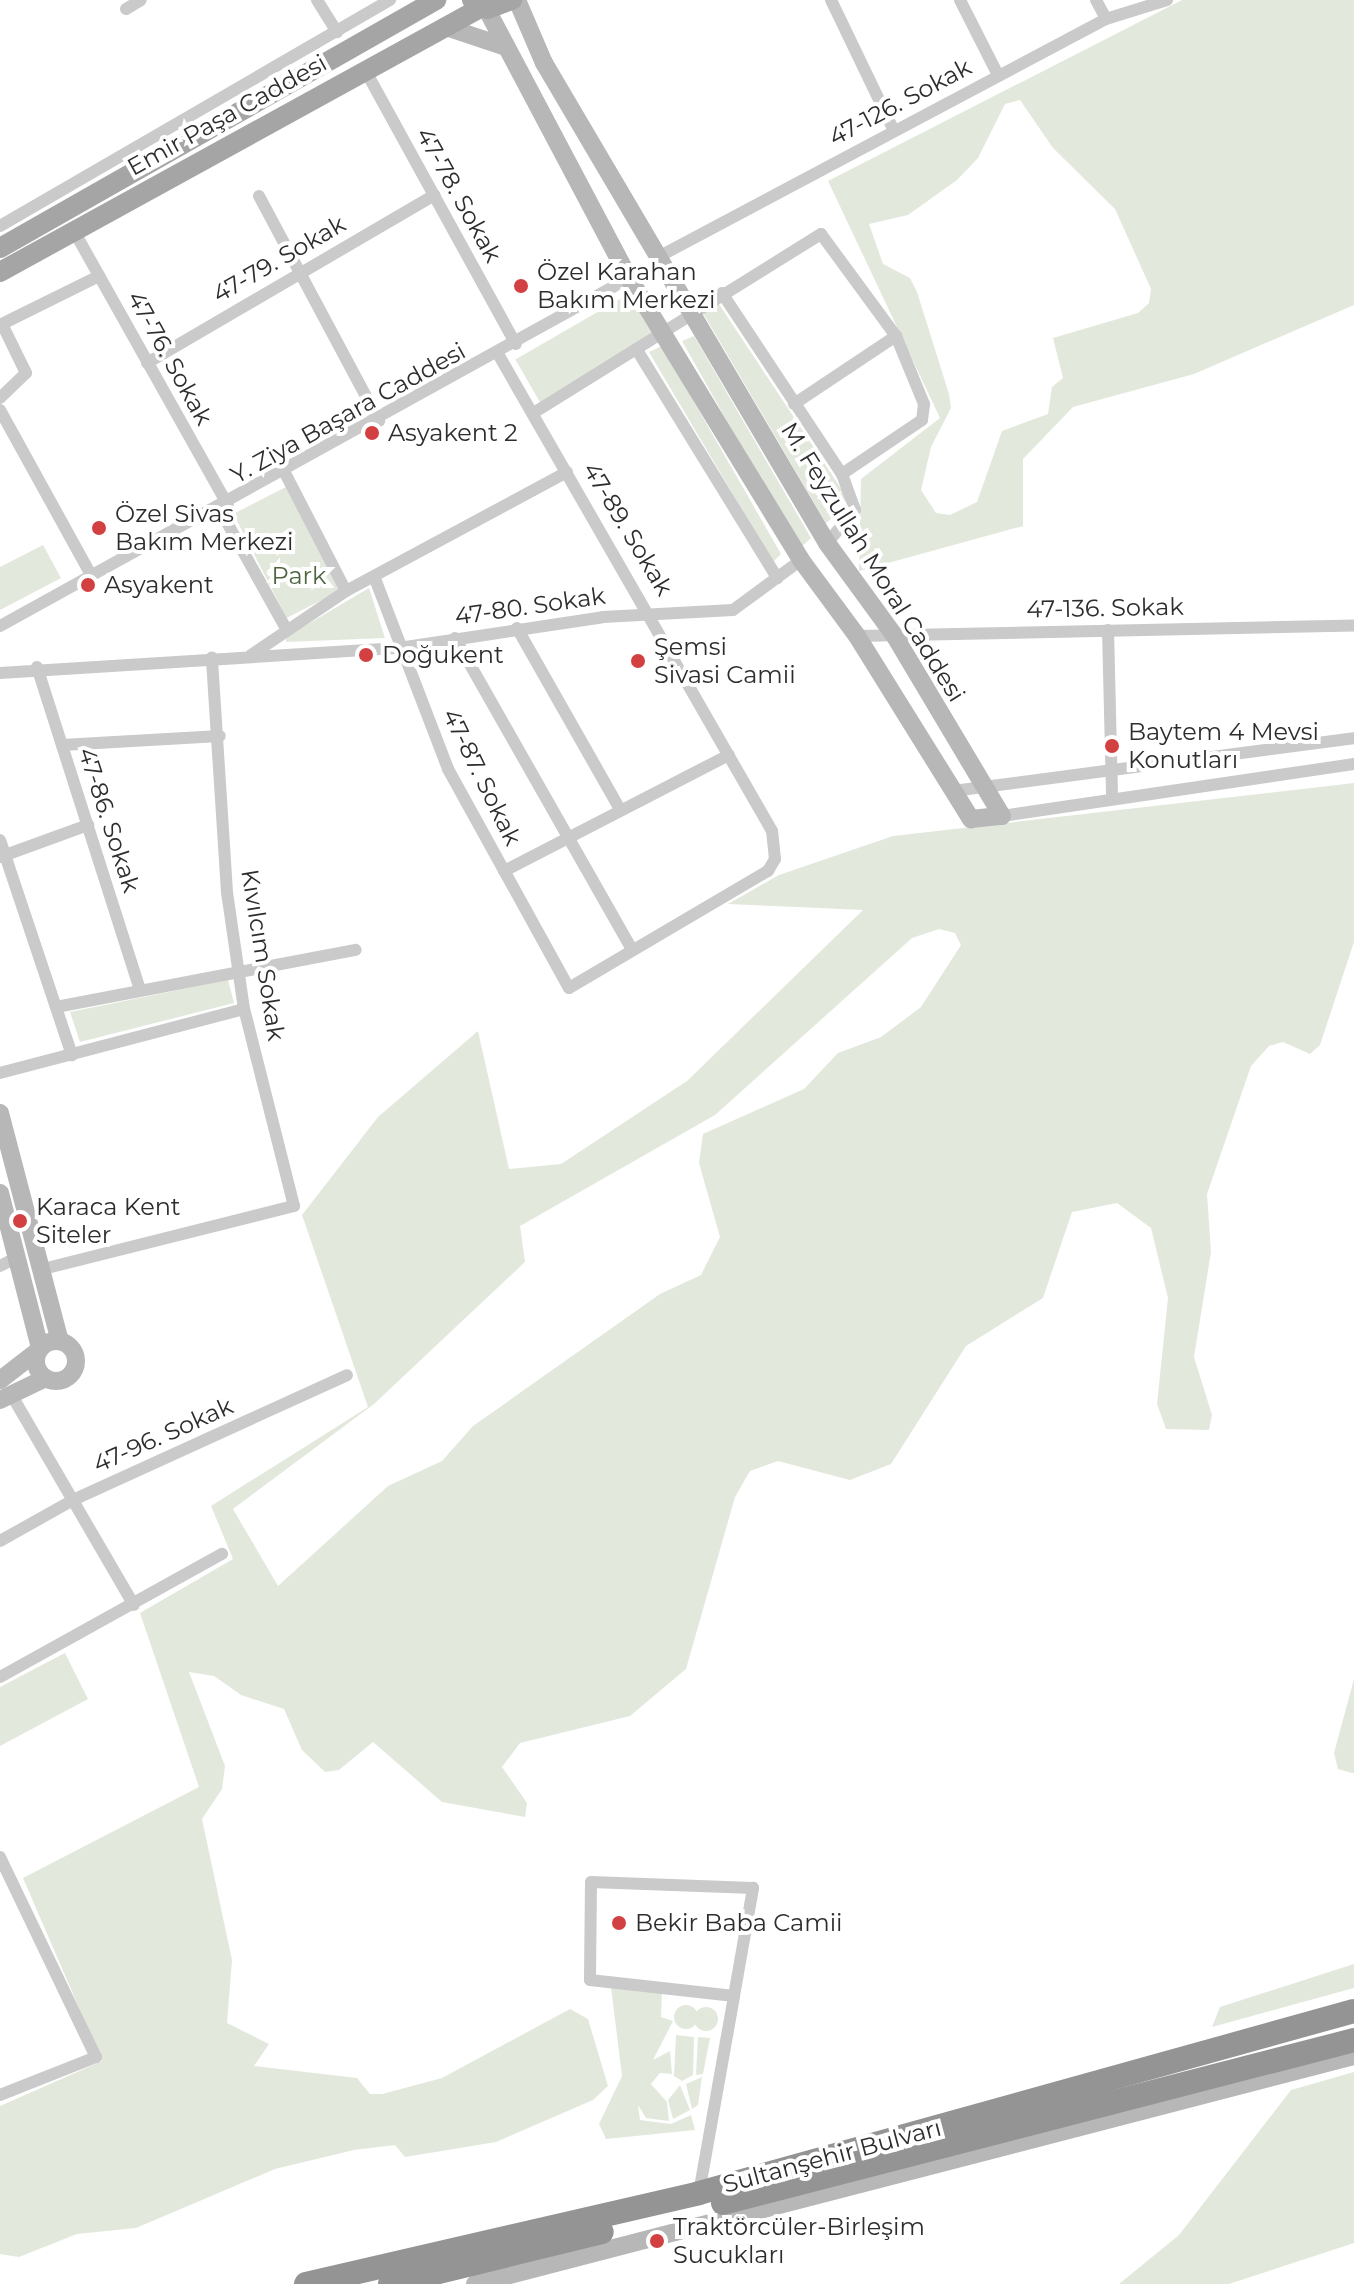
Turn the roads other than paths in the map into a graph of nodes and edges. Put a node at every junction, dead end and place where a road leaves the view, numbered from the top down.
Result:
1 (141, 0) edge
2 (317, 0) edge
3 (390, 0) edge
4 (436, 0) edge
5 (515, 0) edge
6 (831, 0) edge
7 (960, 0) edge
8 (1096, 0) edge
9 (1167, 0) edge
10 (480, 5) edge
11 (126, 9) dead end
12 (1106, 19) junction
13 (446, 27) junction
14 (337, 32) junction
15 (503, 46) junction
16 (364, 68) junction
17 (998, 75) junction
18 (893, 129) junction
19 (434, 195) junction
20 (259, 196) dead end
21 (0, 226) edge
22 (74, 231) junction
23 (0, 248) edge
24 (660, 256) junction
25 (0, 272) edge
26 (299, 273) junction
27 (99, 276) junction
28 (629, 278) junction
29 (722, 293) junction
30 (693, 312) junction
31 (3, 323) edge
32 (663, 335) junction
33 (896, 336) junction
34 (516, 344) junction
35 (637, 350) junction
36 (498, 354) junction
37 (147, 363) junction
38 (0, 398) edge
39 (794, 404) junction
40 (0, 410) edge
41 (535, 412) junction
42 (379, 421) junction
43 (567, 472) junction
44 (285, 473) junction
45 (842, 474) junction
46 (224, 508) junction
47 (827, 543) junction
48 (801, 560) junction
49 (91, 575) junction
50 (374, 576) junction
51 (777, 578) junction
52 (346, 591) junction
53 (653, 615) junction
54 (0, 626) edge
55 (1354, 626) edge
56 (285, 627) junction
57 (517, 628) junction
58 (1108, 630) junction
59 (894, 635) junction
60 (857, 636) junction
61 (455, 638) junction
62 (399, 648) junction
63 (251, 655) junction
64 (212, 657) junction
65 (37, 667) junction
66 (0, 673) edge
67 (220, 736) junction
68 (1354, 738) edge
69 (62, 745) junction
70 (729, 755) junction
71 (1354, 764) edge
72 (1111, 771) junction
73 (983, 784) junction
74 (953, 791) junction
75 (1112, 799) junction
76 (620, 809) junction
77 (1002, 816) junction
78 (88, 825) junction
79 (0, 840) edge
80 (567, 841) junction
81 (3, 856) edge
82 (504, 871) junction
83 (632, 949) junction
84 (356, 950) dead end
85 (239, 970) junction
86 (139, 987) junction
87 (56, 1007) junction
88 (244, 1009) junction
89 (72, 1055) junction
90 (0, 1073) edge
91 (0, 1113) edge
92 (0, 1193) edge
93 (18, 1257) junction
94 (0, 1266) edge
95 (39, 1270) junction
96 (60, 1341) junction
97 (40, 1349) junction
98 (347, 1375) dead end
99 (46, 1378) junction
100 (4, 1391) edge
101 (73, 1500) junction
102 (0, 1541) edge
103 (222, 1554) dead end
104 (134, 1605) junction
105 (0, 1677) edge
106 (0, 1857) edge
107 (4, 1873) edge
108 (734, 1996) junction
109 (1354, 2011) edge
110 (1354, 2040) edge
111 (1354, 2056) edge
112 (0, 2095) edge
113 (699, 2193) junction
114 (306, 2284) edge
115 (390, 2284) edge
116 (475, 2284) edge

1 - 11 street
2 - 14 street
3 - 14 street
4 - 23 main road, Emir Paşa Caddesi
5 - 10 main road, Emir Paşa Caddesi
5 - 24 main road, M. Feyzullah Moral Caddesi
6 - 18 street
7 - 17 street
8 - 12 street
9 - 12 street, 47-126. Sokak
10 - 13 main road, Emir Paşa Caddesi
10 - 15 main road
12 - 17 street, 47-126. Sokak
13 - 15 main road
13 - 16 main road, Emir Paşa Caddesi
14 - 21 street
15 - 28 main road
16 - 19 street, 47-78. Sokak
16 - 22 main road, Emir Paşa Caddesi
17 - 18 street, 47-126. Sokak
18 - 24 street, 47-126. Sokak
19 - 26 street, 47-79. Sokak
19 - 34 street, 47-78. Sokak
20 - 26 street
22 - 25 main road, Emir Paşa Caddesi
22 - 27 street, 47-76. Sokak
24 - 30 main road, M. Feyzullah Moral Caddesi
26 - 37 street, 47-79. Sokak
26 - 42 street
27 - 31 street
27 - 37 street, 47-76. Sokak
28 - 32 main road
28 - 34 street, Y. Ziya Başara Caddesi
29 - 30 street
29 - 33 street
29 - 39 street
30 - 32 street
30 - 47 main road, M. Feyzullah Moral Caddesi
31 - 38 street
32 - 35 street
32 - 48 main road
33 - 39 street
33 - 45 street
34 - 36 street, Y. Ziya Başara Caddesi
35 - 41 street
35 - 51 street
36 - 41 street, 47-89. Sokak
36 - 42 street, Y. Ziya Başara Caddesi
37 - 46 street, 47-76. Sokak
39 - 45 street
40 - 49 street
41 - 43 street, 47-89. Sokak
42 - 44 street, Y. Ziya Başara Caddesi
43 - 50 street
43 - 53 street, 47-89. Sokak
44 - 46 street, Y. Ziya Başara Caddesi
44 - 52 street
45 - 47 street
46 - 49 street, Y. Ziya Başara Caddesi
46 - 56 street, 47-76. Sokak
47 - 48 main road
47 - 59 main road, M. Feyzullah Moral Caddesi
48 - 51 street, 47-80. Sokak
48 - 60 main road
49 - 54 street, Y. Ziya Başara Caddesi
50 - 52 street
50 - 62 street, 47-87. Sokak
51 - 53 street, 47-80. Sokak
52 - 56 street
53 - 57 street, 47-80. Sokak
53 - 70 street, 47-89. Sokak
55 - 58 street, 47-136. Sokak
56 - 63 street
57 - 61 street, 47-80. Sokak
57 - 76 street
58 - 59 street, 47-136. Sokak
58 - 72 street
59 - 60 street, 47-136. Sokak
59 - 73 main road, M. Feyzullah Moral Caddesi
60 - 74 main road
61 - 62 street, 47-80. Sokak
61 - 80 street
62 - 63 street, 47-80. Sokak
62 - 82 street, 47-87. Sokak
63 - 64 street, 47-80. Sokak
64 - 65 street, 47-80. Sokak
64 - 67 street, Kıvılcım Sokak
65 - 66 street, 47-80. Sokak
65 - 69 street, 47-86. Sokak
67 - 69 street
67 - 85 street, Kıvılcım Sokak
68 - 72 street
69 - 78 street, 47-86. Sokak
70 - 76 street
70 - 83 street, 47-89. Sokak
71 - 75 street
72 - 73 street
72 - 75 street
73 - 74 street
73 - 77 main road, M. Feyzullah Moral Caddesi
74 - 77 main road
75 - 77 street
76 - 80 street
78 - 81 street
78 - 86 street, 47-86. Sokak
79 - 81 street
80 - 82 street
80 - 83 street
81 - 87 street
82 - 83 street, 47-87. Sokak
84 - 85 street
85 - 86 street
85 - 88 street, Kıvılcım Sokak
86 - 87 street
87 - 89 street
88 - 89 street
88 - 95 street, Kıvılcım Sokak
89 - 90 street
91 - 95 main road
92 - 93 main road
93 - 94 street
93 - 97 main road
95 - 96 main road
96 - 97 main road
96 - 99 main road
97 - 99 main road
97 - 100 main road
98 - 101 street, 47-96. Sokak
99 - 100 main road
100 - 101 street
101 - 102 street, 47-96. Sokak
101 - 104 street
103 - 104 street
104 - 105 street
106 - 107 street
107 - 112 street
108 - 108 street
108 - 113 street
109 - 113 highway, Sultanşehir Bulvarı
110 - 115 highway, Sultanşehir Bulvarı
111 - 116 main road, Sultanşehir Bulvarı
113 - 114 highway, Sultanşehir Bulvarı

